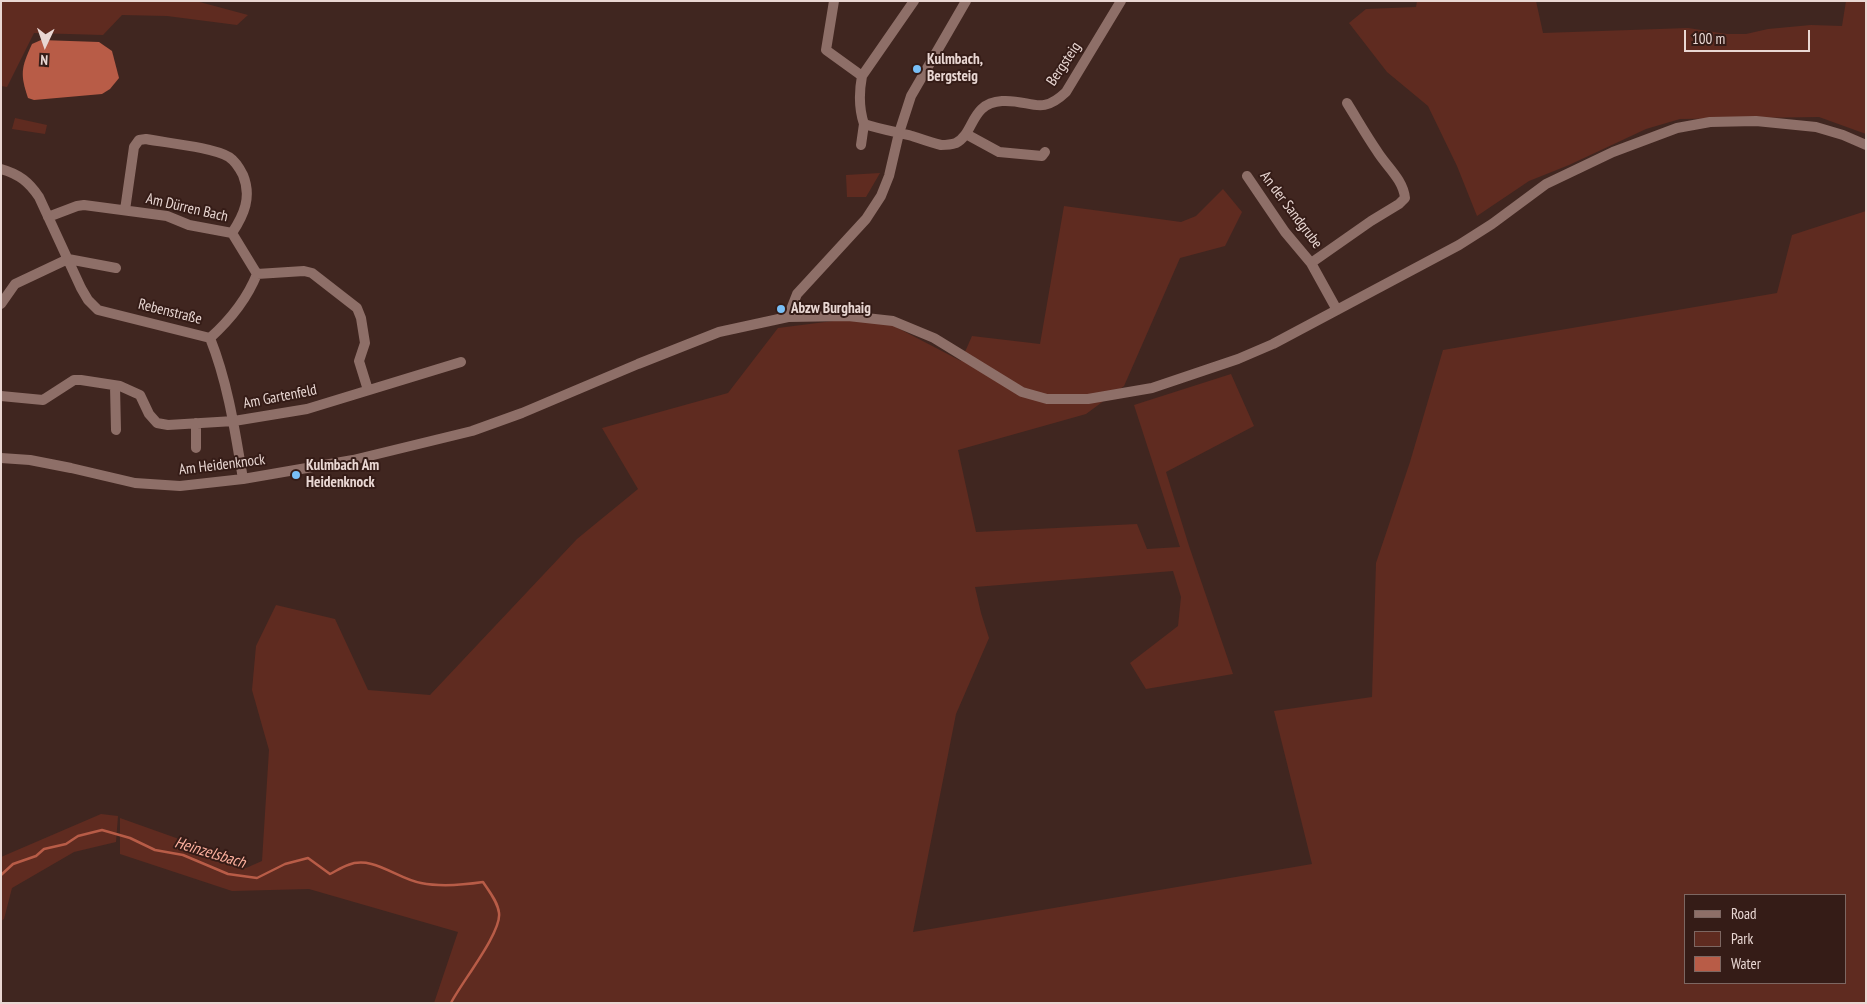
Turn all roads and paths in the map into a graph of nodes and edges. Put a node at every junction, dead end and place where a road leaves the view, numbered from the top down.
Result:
1 (834, 1) edge
2 (914, 1) edge
3 (966, 1) edge
4 (1121, 1) edge
5 (862, 76) junction
6 (1347, 103) dead end
7 (864, 124) junction
8 (899, 133) junction
9 (966, 134) junction
10 (861, 145) dead end
11 (1866, 145) edge
12 (1045, 152) dead end
13 (1, 168) edge
14 (1247, 176) dead end
15 (126, 210) junction
16 (48, 217) junction
17 (232, 233) junction
18 (68, 259) junction
19 (1311, 263) junction
20 (116, 268) dead end
21 (257, 274) junction
22 (1, 304) edge
23 (1337, 310) junction
24 (788, 317) junction
25 (210, 338) junction
26 (461, 362) dead end
27 (115, 386) junction
28 (368, 390) junction
29 (1, 396) edge
30 (234, 421) junction
31 (196, 423) junction
32 (116, 430) dead end
33 (196, 448) dead end
34 (1, 458) edge
35 (243, 478) junction

1 - 5 street
2 - 5 street
3 - 8 street
4 - 9 street, Bergsteig
5 - 7 street
6 - 19 street, An der Sandgrube
7 - 8 street
7 - 10 street
8 - 9 street
8 - 24 street
9 - 12 street
11 - 23 street, Am Heidenknock
13 - 16 street, Rebenstraße
14 - 19 street, An der Sandgrube
15 - 16 street, Am Dürren Bach
15 - 17 street, Am Dürren Bach
15 - 17 street, Am Dürren Bach
16 - 18 street, Rebenstraße
17 - 21 street
18 - 20 street
18 - 22 street
18 - 25 street, Rebenstraße
19 - 23 street, An der Sandgrube
21 - 25 street
21 - 28 street
23 - 24 street, Am Heidenknock
24 - 35 street, Am Heidenknock
25 - 30 street, Rebenstraße
26 - 28 street, Am Gartenfeld
27 - 29 street, Am Gartenfeld
27 - 31 street, Am Gartenfeld
27 - 32 street
28 - 30 street, Am Gartenfeld
30 - 31 street, Am Gartenfeld
30 - 35 street, Rebenstraße
31 - 33 street
34 - 35 street, Am Heidenknock

